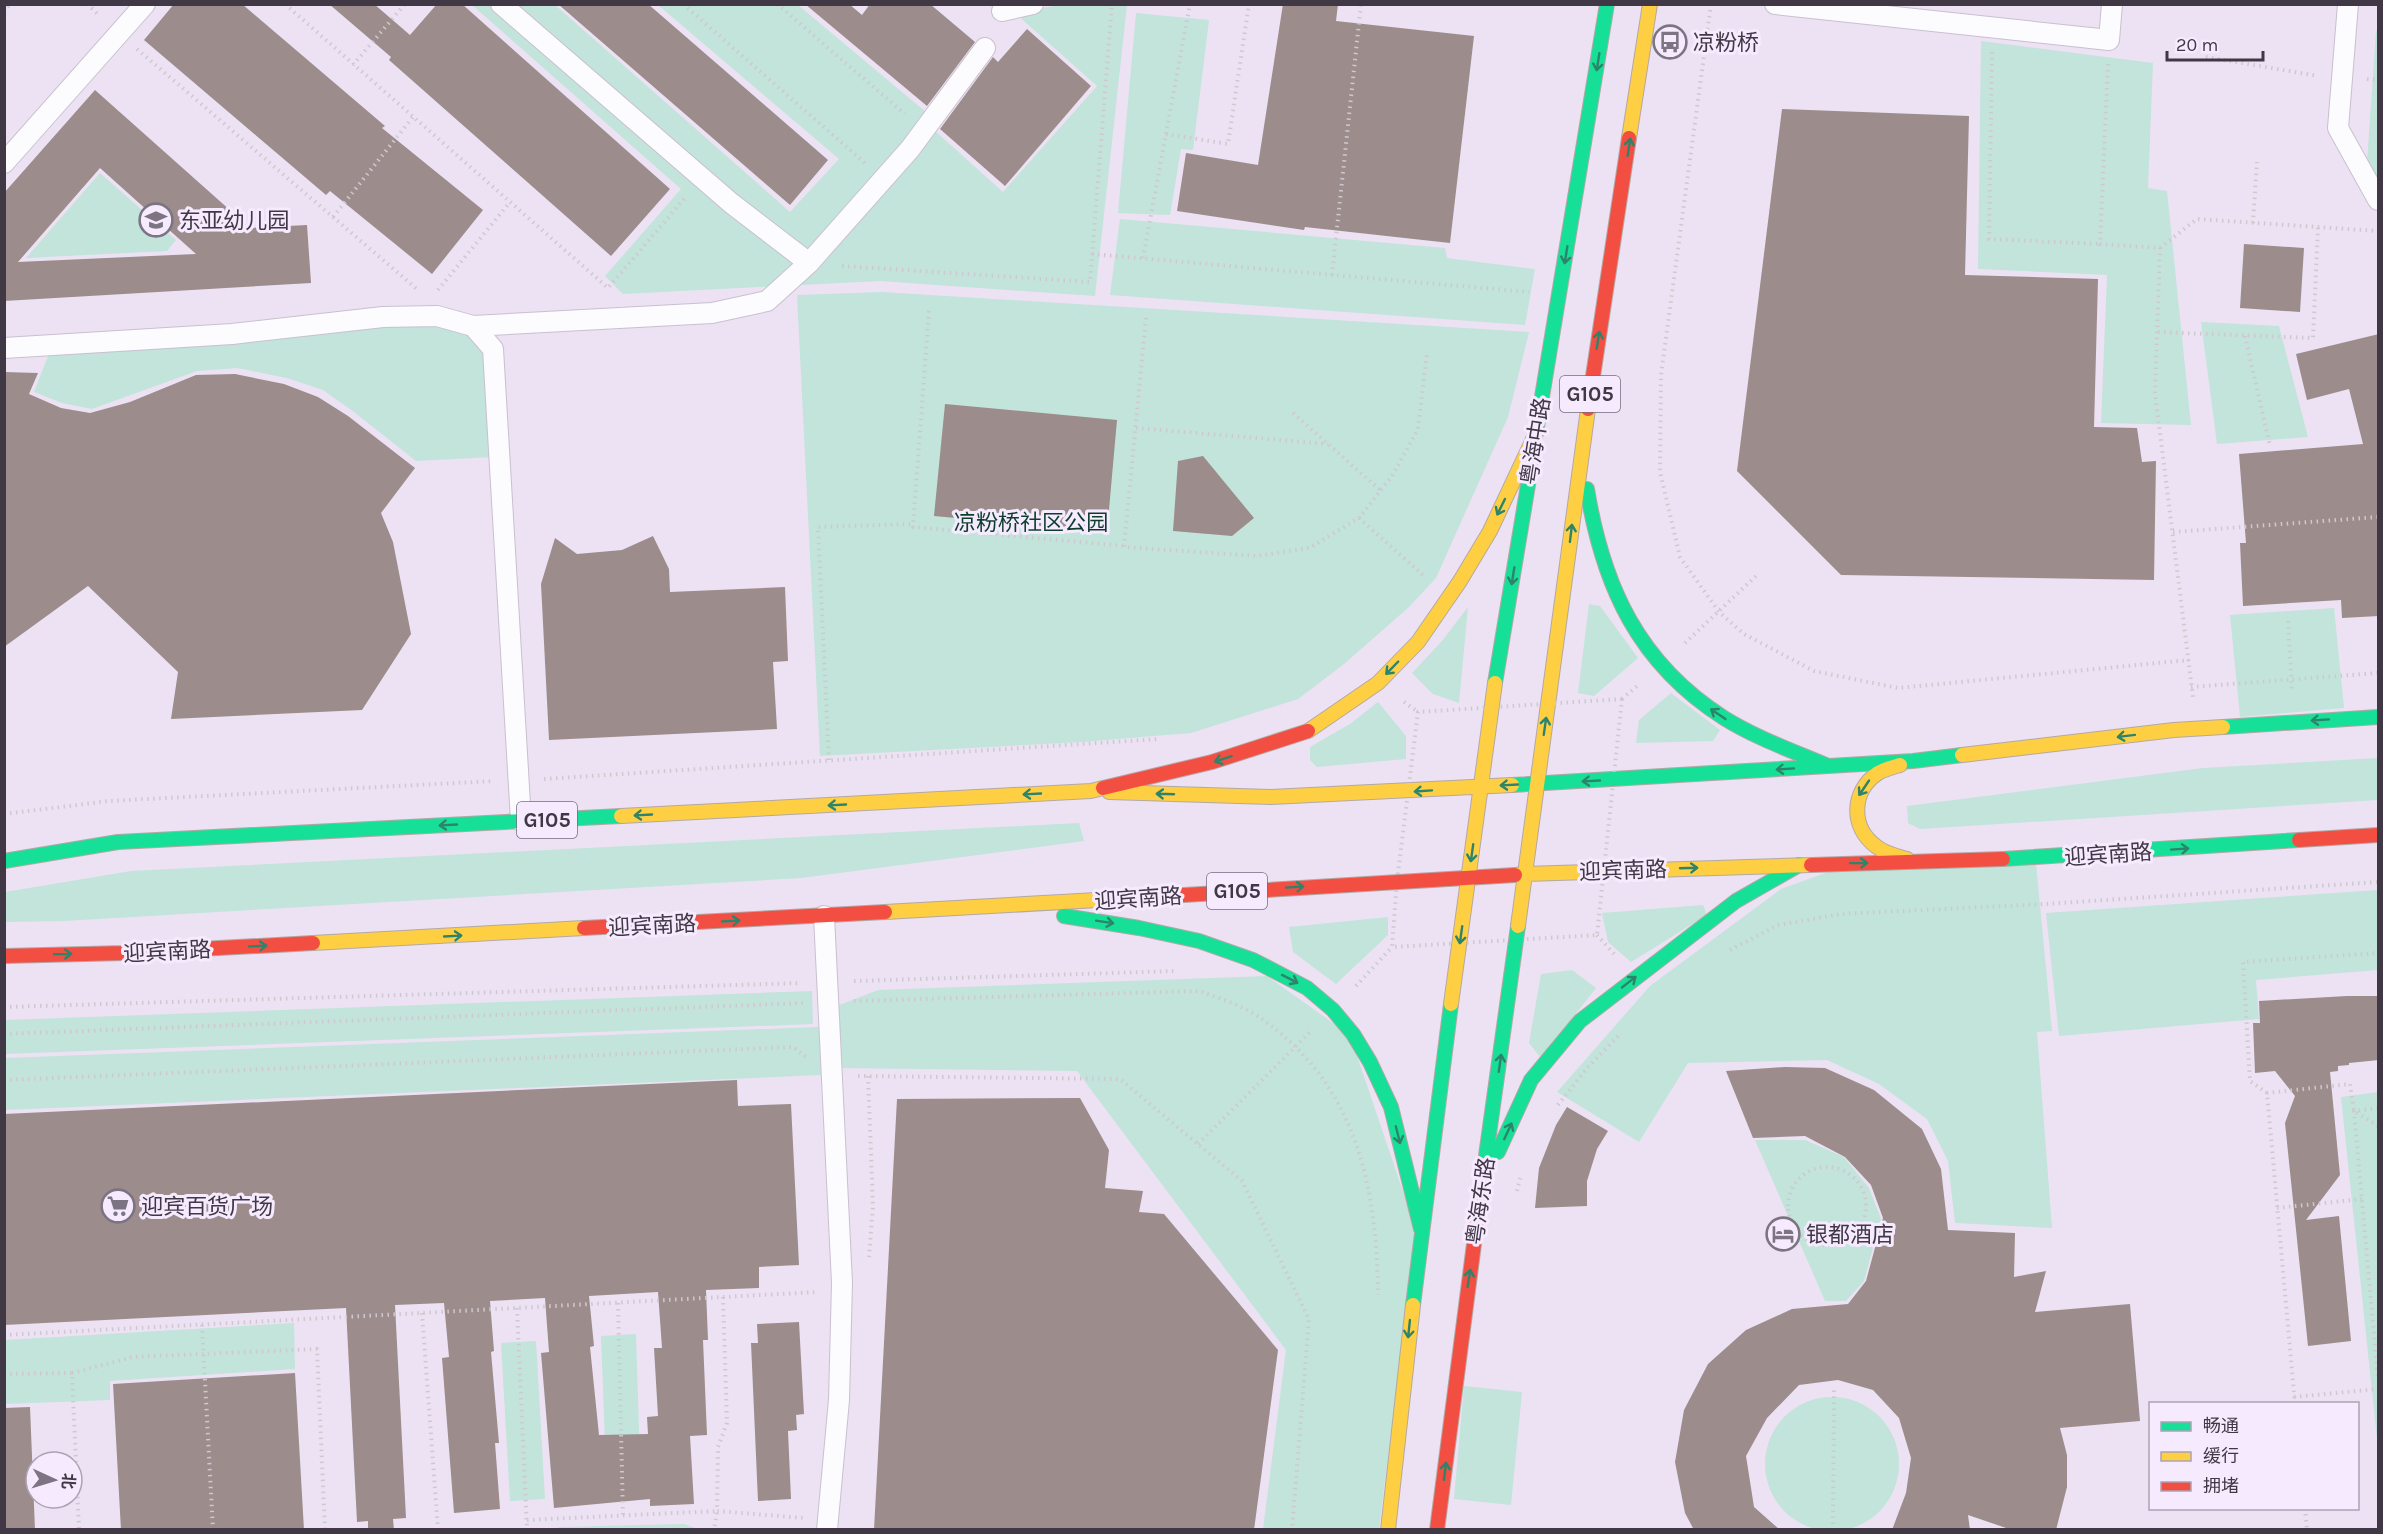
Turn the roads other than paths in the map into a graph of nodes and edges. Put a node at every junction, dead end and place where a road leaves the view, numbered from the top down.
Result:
1 (145, 4) edge
2 (501, 4) edge
3 (1034, 4) edge
4 (1607, 4) edge
5 (1650, 4) edge
6 (1775, 4) edge
7 (2112, 4) edge
8 (2348, 4) edge
9 (1002, 11) dead end
10 (985, 48) dead end
11 (4, 163) edge
12 (2379, 200) edge
13 (809, 263) junction
14 (473, 326) junction
15 (4, 348) edge
16 (1536, 436) junction
17 (1582, 446) junction
18 (2379, 717) edge
19 (1913, 761) junction
20 (1828, 766) junction
21 (1538, 784) junction
22 (1481, 787) junction
23 (1090, 791) junction
24 (521, 821) junction
25 (2379, 836) edge
26 (4, 861) edge
27 (1917, 861) junction
28 (1801, 864) junction
29 (1525, 874) junction
30 (1469, 878) junction
31 (1006, 906) junction
32 (824, 916) junction
33 (4, 956) edge
34 (1483, 1184) junction
35 (1421, 1229) junction
36 (828, 1525) edge
37 (1388, 1530) edge
38 (1437, 1530) edge

1 - 11 lane
2 - 13 lane
3 - 9 lane
4 -> 16 main road, 粤海中路 / G105
17 -> 5 main road, 粤海中路 / G105
6 - 7 lane
8 - 12 lane
10 - 13 lane
13 - 14 lane
14 - 15 lane
14 - 24 lane
16 -> 22 main road, 粤海中路
16 -> 23 main road
20 -> 17 main road
21 -> 17 main road, 粤海中路 / G105
18 -> 19 main road
19 - 20 main road
19 -> 27 main road
20 -> 21 main road
21 -> 22 main road
21 - 29 main road, 粤海中路 / G105
22 -> 23 main road
22 -> 30 main road, 粤海中路
23 -> 24 main road, G105
24 -> 26 main road, G105
27 -> 25 main road, 迎宾南路
28 -> 27 main road, 迎宾南路
29 -> 28 main road, 迎宾南路
34 -> 28 main road
29 - 30 main road, 迎宾南路 / G105
34 -> 29 main road, 粤海东路
31 -> 30 main road, 迎宾南路 / G105
30 -> 35 main road
31 - 32 main road, 迎宾南路 / G105
31 -> 35 main road
33 -> 32 main road, 迎宾南路 / G105
32 - 36 lane
38 -> 34 main road, 粤海东路
35 -> 37 main road

